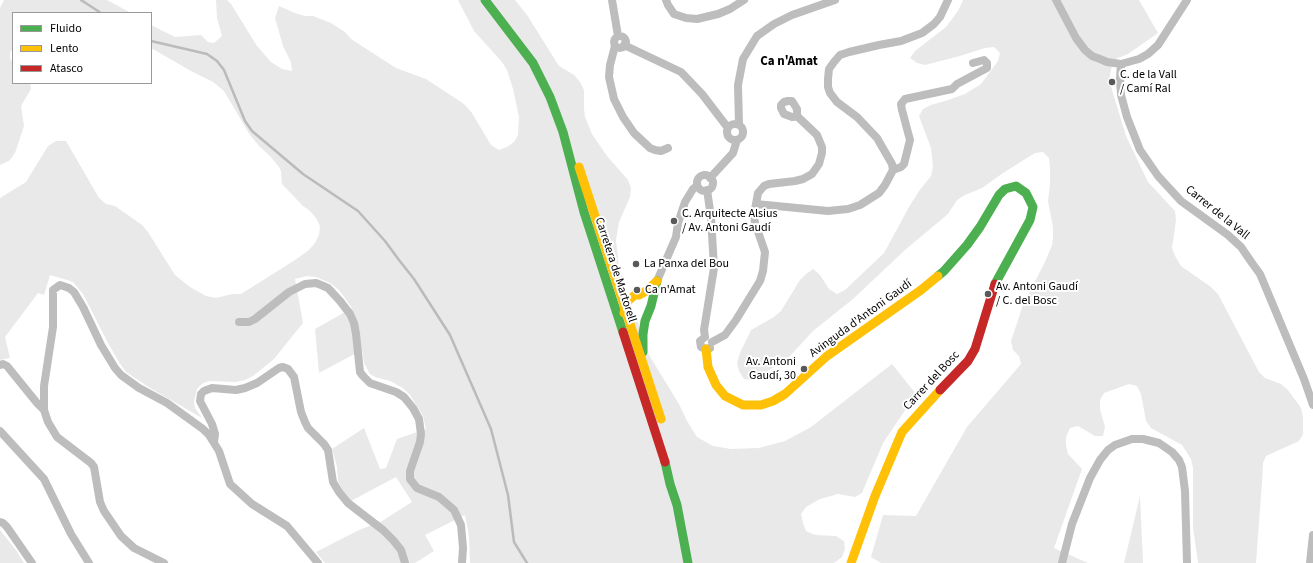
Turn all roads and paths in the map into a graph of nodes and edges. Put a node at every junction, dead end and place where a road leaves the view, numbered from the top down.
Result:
1 (485, 0) edge
2 (612, 0) edge
3 (666, 0) edge
4 (744, 0) edge
5 (835, 0) edge
6 (948, 0) edge
7 (1056, 0) edge
8 (1187, 0) edge
9 (618, 36) junction
10 (624, 45) junction
11 (615, 46) junction
12 (973, 63) dead end
13 (1121, 64) junction
14 (797, 116) dead end
15 (739, 125) junction
16 (728, 128) junction
17 (563, 132) junction
18 (737, 140) junction
19 (668, 148) dead end
20 (893, 170) junction
21 (710, 178) junction
22 (697, 186) junction
23 (1005, 189) joint
24 (707, 190) junction
25 (756, 204) junction
26 (611, 263) junction
27 (657, 281) junction
28 (610, 291) junction
29 (637, 295) junction
30 (649, 310) junction
31 (625, 312) junction
32 (239, 322) dead end
33 (625, 338) junction
34 (708, 339) junction
35 (706, 349) joint
36 (0, 365) edge
37 (643, 365) junction
38 (1313, 405) edge
39 (44, 410) junction
40 (0, 431) edge
41 (214, 442) junction
42 (677, 505) junction
43 (0, 522) edge
44 (1313, 535) edge
45 (32, 563) edge
46 (89, 563) edge
47 (164, 563) edge
48 (318, 563) edge
49 (405, 563) edge
50 (462, 563) edge
51 (688, 563) edge
52 (850, 563) edge
53 (1062, 563) edge
54 (1187, 563) edge
55 (1310, 563) edge

1 - 17 main road, Carretera de Martorell
2 - 9 street
3 - 4 street
5 - 15 street
6 - 20 street
7 - 13 street
8 - 13 street
9 - 10 street
9 - 11 street
10 - 11 street
10 - 16 street
11 - 19 street
12 - 20 street
13 - 38 street, Carrer de la Vall
14 - 25 street
15 - 16 street
15 - 18 street
16 - 18 street
17 - 26 main road
17 - 28 main road, Carretera de Martorell
18 - 21 street
20 - 25 street
21 - 22 street
21 - 24 street
22 - 24 street
22 - 27 street
23 - 35 main road, Avinguda d'Antoni Gaudí
23 - 52 main road, Carrer del Bosc
24 - 34 street
25 - 34 street
26 - 29 main road
26 - 31 main road
27 - 29 main road
27 - 30 main road
28 - 31 main road
28 - 33 main road, Carretera de Martorell
29 - 30 main road
29 - 31 main road
30 - 31 main road
30 - 37 main road
31 - 33 main road
31 - 37 main road
32 - 50 street
33 - 42 main road, Carretera de Martorell
34 - 35 street
36 - 39 street
37 - 42 main road
39 - 41 street
39 - 47 street
40 - 46 street
41 - 48 street
41 - 49 street
42 - 51 main road, Carretera de Martorell
43 - 45 street
44 - 55 street
53 - 54 street

